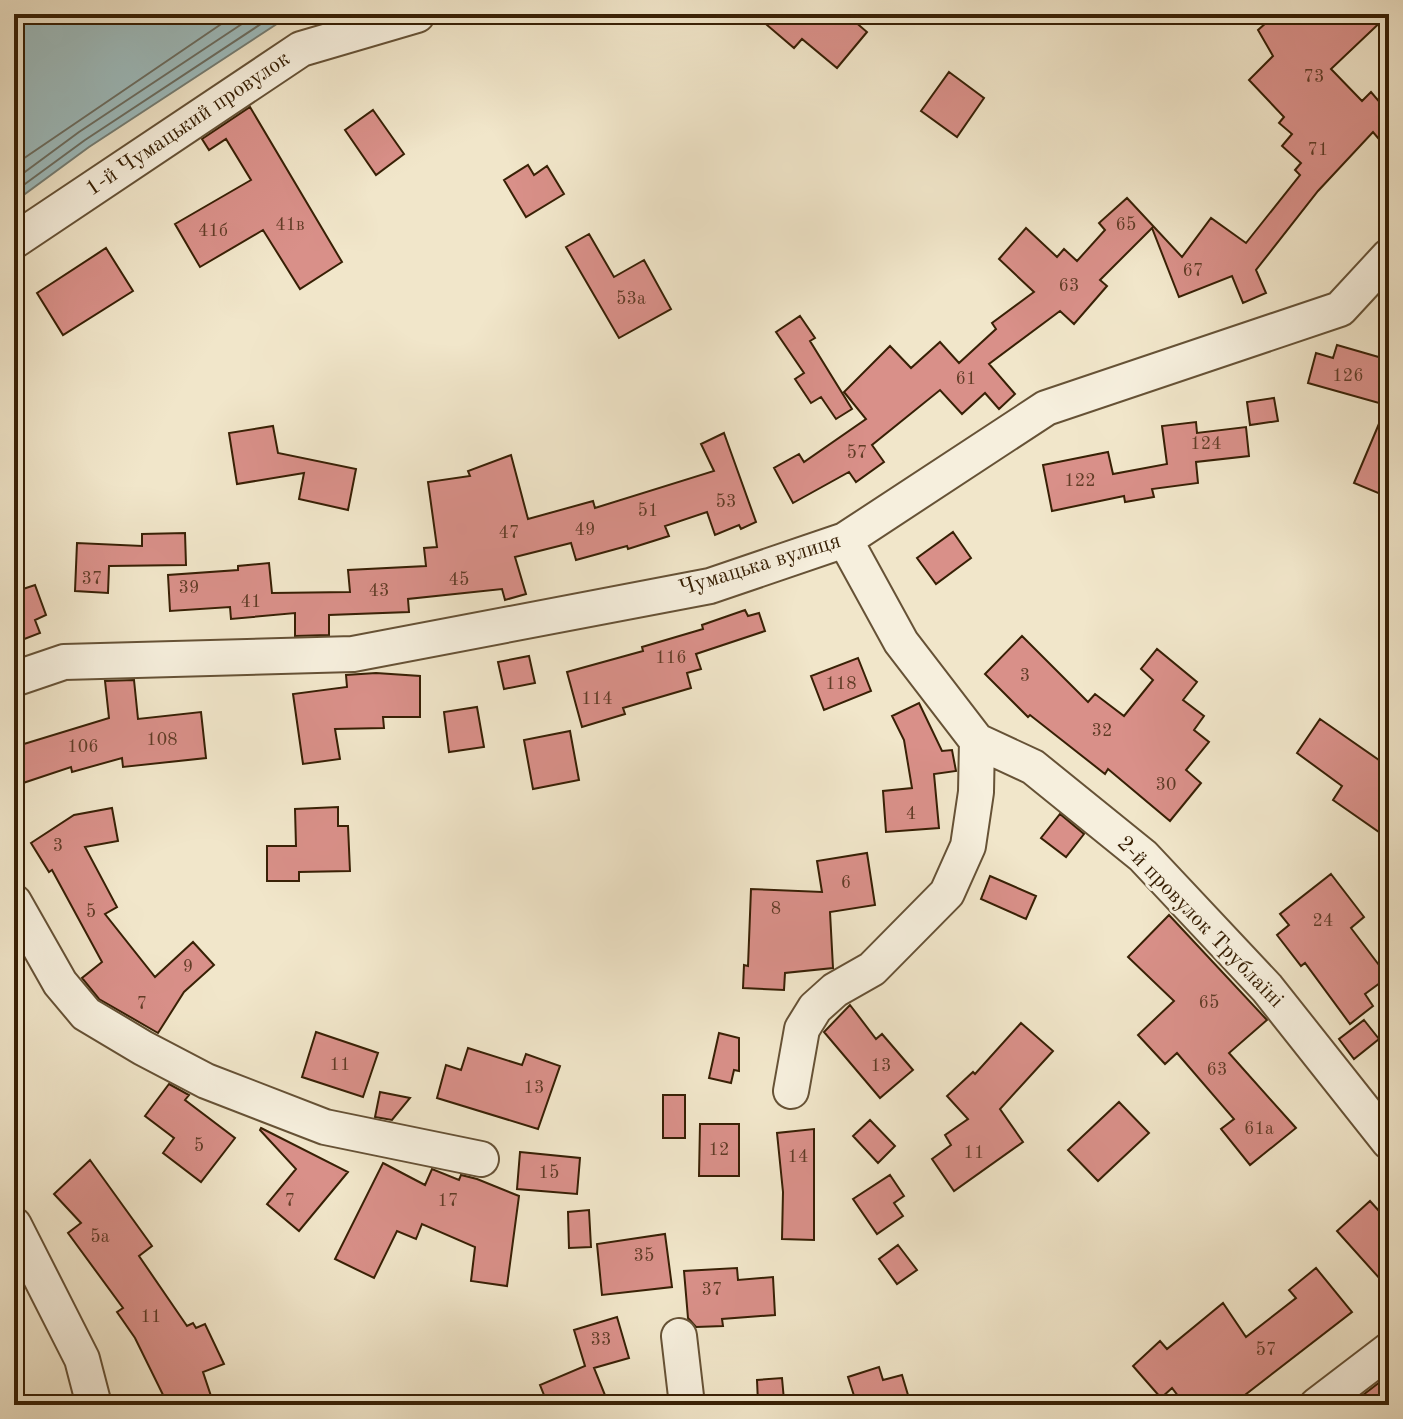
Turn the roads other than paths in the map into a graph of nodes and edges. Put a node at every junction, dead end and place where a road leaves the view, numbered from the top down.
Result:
1 (417, 15) edge
2 (14, 241) edge
3 (1389, 256) edge
4 (845, 540) junction
5 (14, 679) edge
6 (977, 741) junction
7 (14, 902) edge
8 (791, 1091) dead end
9 (1389, 1142) edge
10 (481, 1159) dead end
11 (14, 1225) edge
12 (679, 1336) dead end
13 (1389, 1350) edge
14 (94, 1405) edge
15 (687, 1405) edge
16 (1317, 1405) edge

1 - 2 street, 1-й Чумацький провулок
3 - 4 street, Чумацька вулиця
4 - 5 street, Чумацька вулиця
4 - 6 street
6 - 8 street
6 - 9 street, 2-й провулок Трублаїні
7 - 10 street
11 - 14 street
12 - 15 street
13 - 16 street

